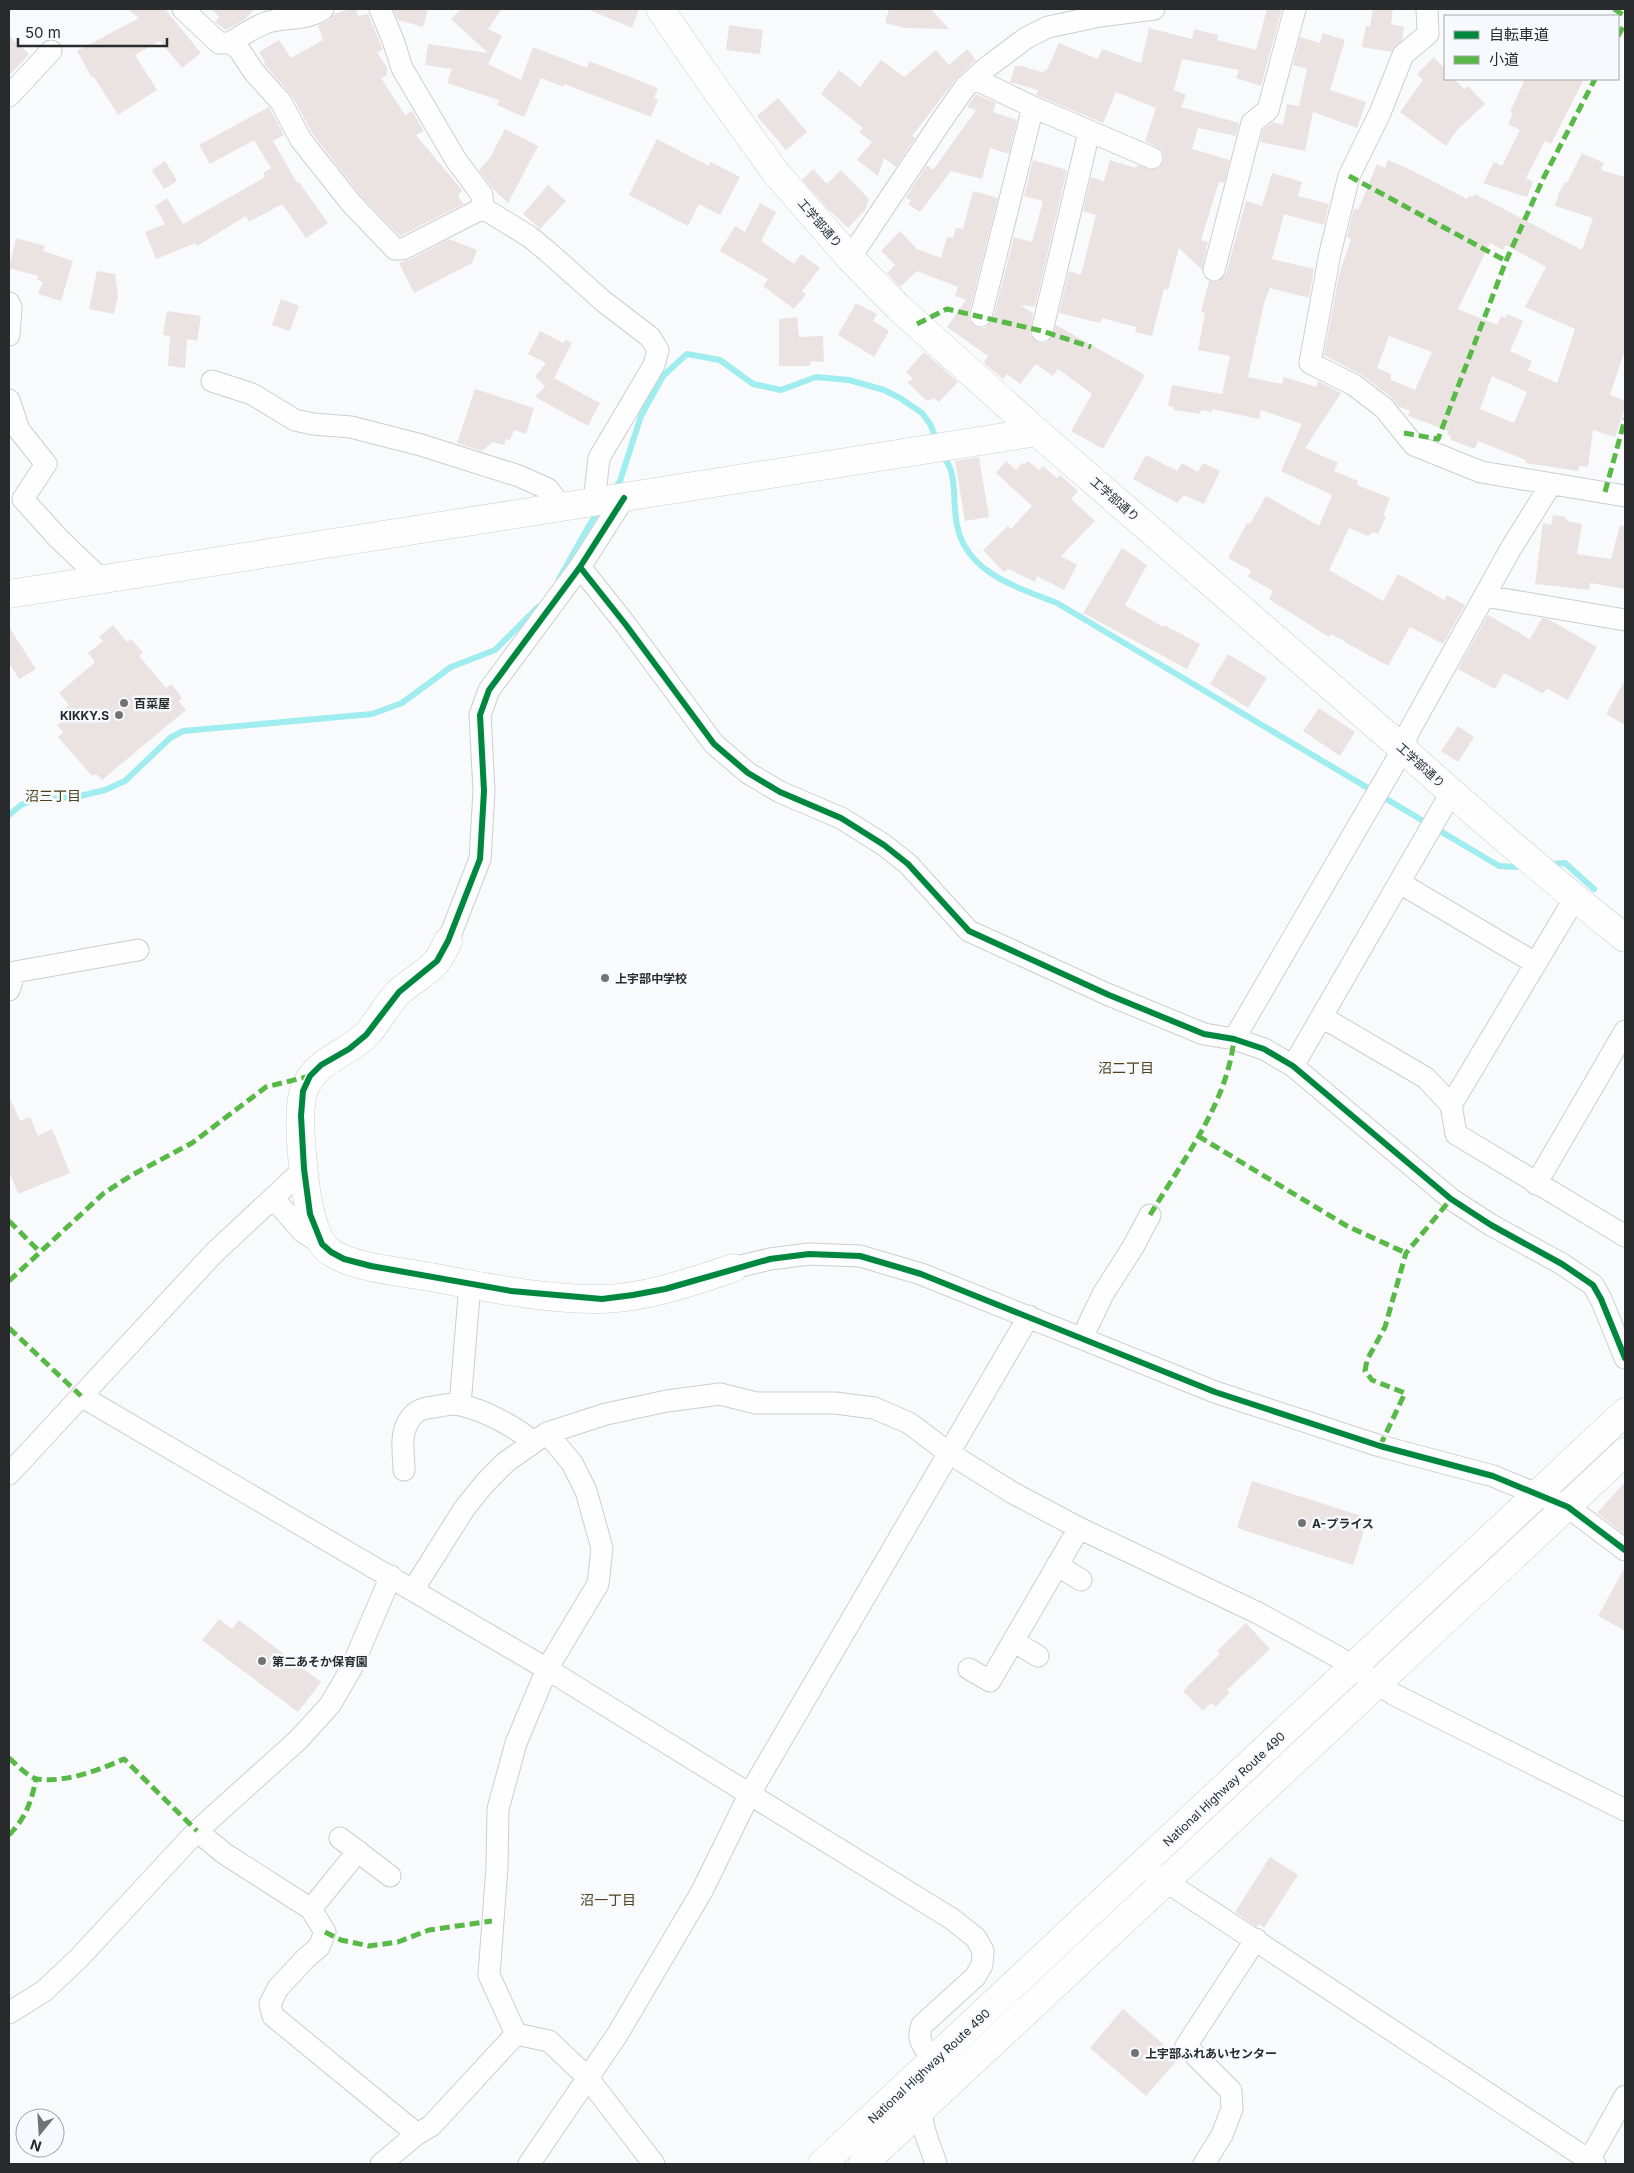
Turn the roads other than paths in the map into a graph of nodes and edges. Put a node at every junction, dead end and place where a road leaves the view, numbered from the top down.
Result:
1 (183, 9) edge
2 (323, 9) edge
3 (380, 9) edge
4 (660, 9) edge
5 (1154, 9) edge
6 (1295, 9) edge
7 (1427, 9) edge
8 (230, 43) junction
9 (51, 51) dead end
10 (975, 79) junction
11 (9, 96) edge
12 (1033, 107) junction
13 (1089, 132) junction
14 (1152, 158) dead end
15 (483, 208) junction
16 (850, 258) junction
17 (1214, 270) dead end
18 (9, 303) edge
19 (981, 316) dead end
20 (1042, 332) dead end
21 (9, 335) edge
22 (212, 380) dead end
23 (9, 400) edge
24 (1037, 432) junction
25 (1551, 484) junction
26 (1625, 496) edge
27 (624, 498) junction
28 (594, 502) junction
29 (561, 507) junction
30 (580, 567) junction
31 (100, 579) junction
32 (9, 594) edge
33 (1485, 596) junction
34 (1625, 620) edge
35 (1403, 748) junction
36 (1451, 793) junction
37 (1400, 883) junction
38 (1575, 898) junction
39 (1625, 938) edge
40 (448, 941) joint
41 (138, 950) dead end
42 (1535, 963) junction
43 (9, 990) edge
44 (1322, 1017) junction
45 (1625, 1030) edge
46 (1234, 1039) junction
47 (1293, 1066) junction
48 (1451, 1105) junction
49 (304, 1169) junction
50 (1536, 1184) junction
51 (273, 1198) junction
52 (1150, 1215) dead end
53 (1625, 1236) edge
54 (322, 1244) junction
55 (733, 1268) joint
56 (470, 1284) junction
57 (1029, 1316) junction
58 (1082, 1338) junction
59 (1625, 1358) edge
60 (81, 1396) junction
61 (460, 1405) junction
62 (1625, 1412) edge
63 (540, 1438) junction
64 (1625, 1452) edge
65 (949, 1453) junction
66 (404, 1470) dead end
67 (9, 1474) edge
68 (1538, 1494) junction
69 (1568, 1506) junction
70 (1079, 1528) junction
71 (1625, 1550) edge
72 (1057, 1565) junction
73 (391, 1576) junction
74 (1081, 1580) dead end
75 (414, 1590) junction
76 (1013, 1641) junction
77 (1038, 1656) dead end
78 (1354, 1668) junction
79 (547, 1669) junction
80 (969, 1670) dead end
81 (1377, 1684) junction
82 (749, 1795) junction
83 (1625, 1810) edge
84 (197, 1831) junction
85 (340, 1838) dead end
86 (358, 1851) junction
87 (1143, 1866) junction
88 (390, 1876) dead end
89 (1167, 1882) junction
90 (311, 1909) junction
91 (1256, 1939) junction
92 (9, 2013) edge
93 (516, 2034) junction
94 (932, 2063) junction
95 (587, 2077) junction
96 (1625, 2101) edge
97 (922, 2110) junction
98 (417, 2134) junction
99 (1591, 2163) edge
100 (381, 2164) edge
101 (529, 2164) edge
102 (654, 2164) edge
103 (822, 2164) edge
104 (863, 2164) edge
105 (936, 2164) edge
106 (1204, 2164) edge

1 - 8 street
2 - 8 street
3 - 15 street
4 - 16 main road, 工学部通り
5 - 10 street
6 - 17 street
7 - 25 street
8 - 15 street
9 - 11 street
10 - 12 street
10 - 16 street
12 - 13 street
12 - 19 street
13 - 14 street
13 - 20 street
15 - 28 street
16 - 24 main road, 工学部通り
18 - 21 street
22 - 29 street
23 - 31 street
24 - 27 main road
24 - 35 main road, 工学部通り
25 - 26 street
25 - 33 street
27 - 28 main road
27 - 30 street
28 - 29 main road
29 - 31 main road
30 - 40 street
30 - 46 street
31 - 32 main road
33 - 34 street
33 - 35 street
35 - 36 main road, 工学部通り
35 - 46 street
36 - 37 street
36 - 38 main road, 工学部通り
37 - 42 street
37 - 44 street
38 - 39 main road, 工学部通り
38 - 42 street
40 - 49 main road
41 - 43 street
42 - 48 street
44 - 47 street
44 - 48 street
45 - 50 street
46 - 47 street
47 - 59 street
48 - 50 street
49 - 51 street
49 - 54 main road
50 - 53 street
51 - 54 street
51 - 60 street
52 - 58 street
54 - 56 main road
55 - 56 main road
55 - 57 street
56 - 61 street
57 - 58 street
57 - 65 street
58 - 68 street
60 - 67 street
60 - 73 street
61 - 63 street
61 - 66 street
62 - 68 main road, National Highway Route 490
63 - 65 street
63 - 75 street
63 - 79 street
64 - 69 main road
65 - 70 street
65 - 82 street
68 - 69 street
68 - 78 main road, National Highway Route 490
69 - 71 street
69 - 81 main road
70 - 72 street
70 - 78 street
72 - 74 street
72 - 76 street
73 - 75 street
73 - 84 street
75 - 79 street
76 - 77 street
76 - 80 street
78 - 81 street
78 - 87 main road, National Highway Route 490
79 - 82 street
79 - 93 street
81 - 83 street
81 - 89 main road
82 - 94 street
82 - 95 street
84 - 90 street
84 - 92 street
85 - 86 street
86 - 88 street
86 - 90 street
87 - 89 street
87 - 94 main road, National Highway Route 490
89 - 91 street
89 - 97 main road
90 - 98 street
91 - 99 street
91 - 106 street
93 - 95 street
93 - 98 street
94 - 97 street
94 - 103 main road, National Highway Route 490
95 - 101 street
95 - 102 street
96 - 99 street
97 - 104 main road
97 - 105 street
98 - 100 street

